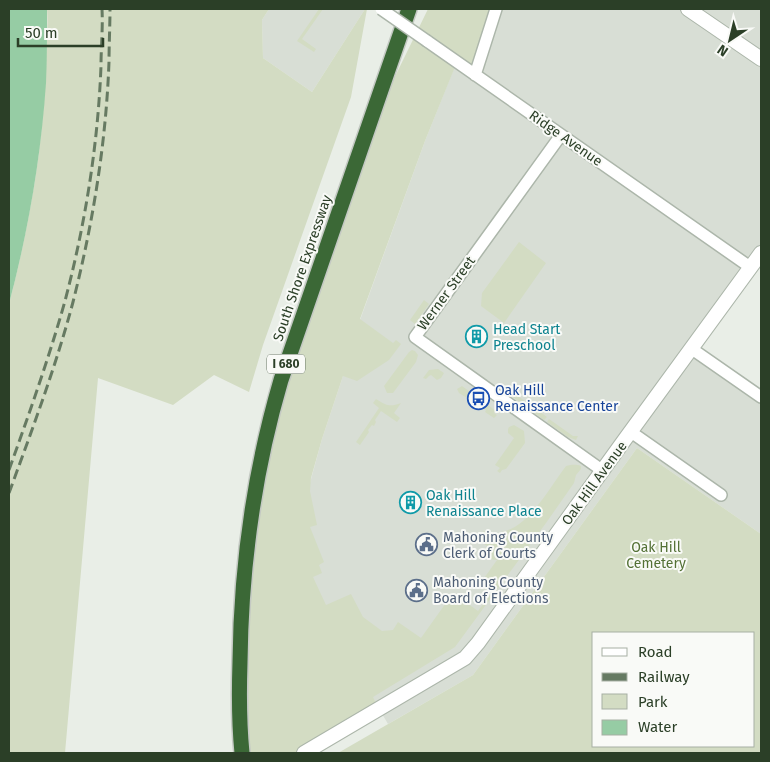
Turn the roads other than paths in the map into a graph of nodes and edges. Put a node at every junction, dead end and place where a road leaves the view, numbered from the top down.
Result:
1 (382, 9) edge
2 (409, 9) edge
3 (496, 9) edge
4 (688, 9) edge
5 (761, 58) edge
6 (475, 75) junction
7 (561, 135) junction
8 (761, 253) edge
9 (750, 268) junction
10 (692, 349) junction
11 (761, 398) edge
12 (631, 432) junction
13 (603, 471) junction
14 (721, 495) dead end
15 (242, 753) edge
16 (304, 753) edge

1 - 6 street, Ridge Avenue, bridge
2 - 15 highway, South Shore Expressway / I 680
3 - 6 street
4 - 5 street
6 - 7 street, Ridge Avenue
7 - 9 street, Ridge Avenue
7 - 13 street, Werner Street
8 - 9 street, Oak Hill Avenue
9 - 10 street, Oak Hill Avenue
10 - 11 street
10 - 12 street, Oak Hill Avenue
12 - 13 street, Oak Hill Avenue
12 - 14 street
13 - 16 street, Oak Hill Avenue

